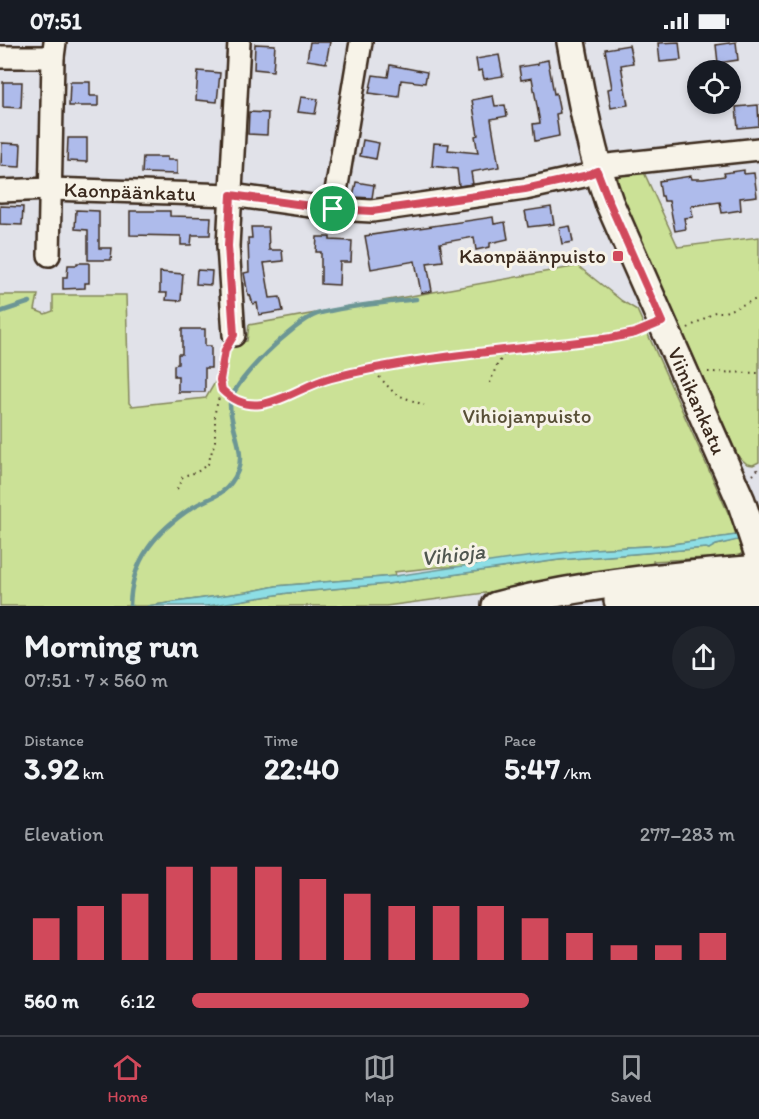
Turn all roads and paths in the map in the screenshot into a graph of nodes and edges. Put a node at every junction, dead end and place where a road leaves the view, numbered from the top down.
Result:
1 (239, 42) edge
2 (361, 42) edge
3 (571, 42) edge
4 (54, 49) edge
5 (0, 57) edge
6 (759, 149) edge
7 (597, 171) junction
8 (50, 189) junction
9 (0, 191) edge
10 (231, 195) junction
11 (333, 209) junction
12 (49, 255) dead end
13 (759, 298) edge
14 (666, 330) junction
15 (234, 335) joint
16 (507, 351) junction
17 (370, 368) junction
18 (759, 372) edge
19 (686, 375) junction
20 (490, 383) dead end
21 (222, 390) junction
22 (424, 405) dead end
23 (177, 489) dead end
24 (759, 555) edge
25 (759, 569) edge
26 (759, 593) edge
27 (495, 606) edge

1 - 10 street
2 - 11 street
3 - 7 main road, Viinikankatu
4 - 5 street
4 - 8 street
6 - 7 street, Kaonpäänkatu
7 - 11 street, Kaonpäänkatu
7 - 14 main road, Viinikankatu
8 - 9 street, Kaonpäänkatu
8 - 10 street, Kaonpäänkatu
8 - 12 street
10 - 11 street, Kaonpäänkatu
10 - 15 street
13 - 14 path
14 - 16 path
14 - 19 main road, Viinikankatu
15 - 21 path
16 - 17 path
16 - 20 path
17 - 21 path
17 - 22 path
18 - 19 path
19 - 24 main road, Viinikankatu
21 - 23 path
25 - 27 main road
26 - 27 main road

